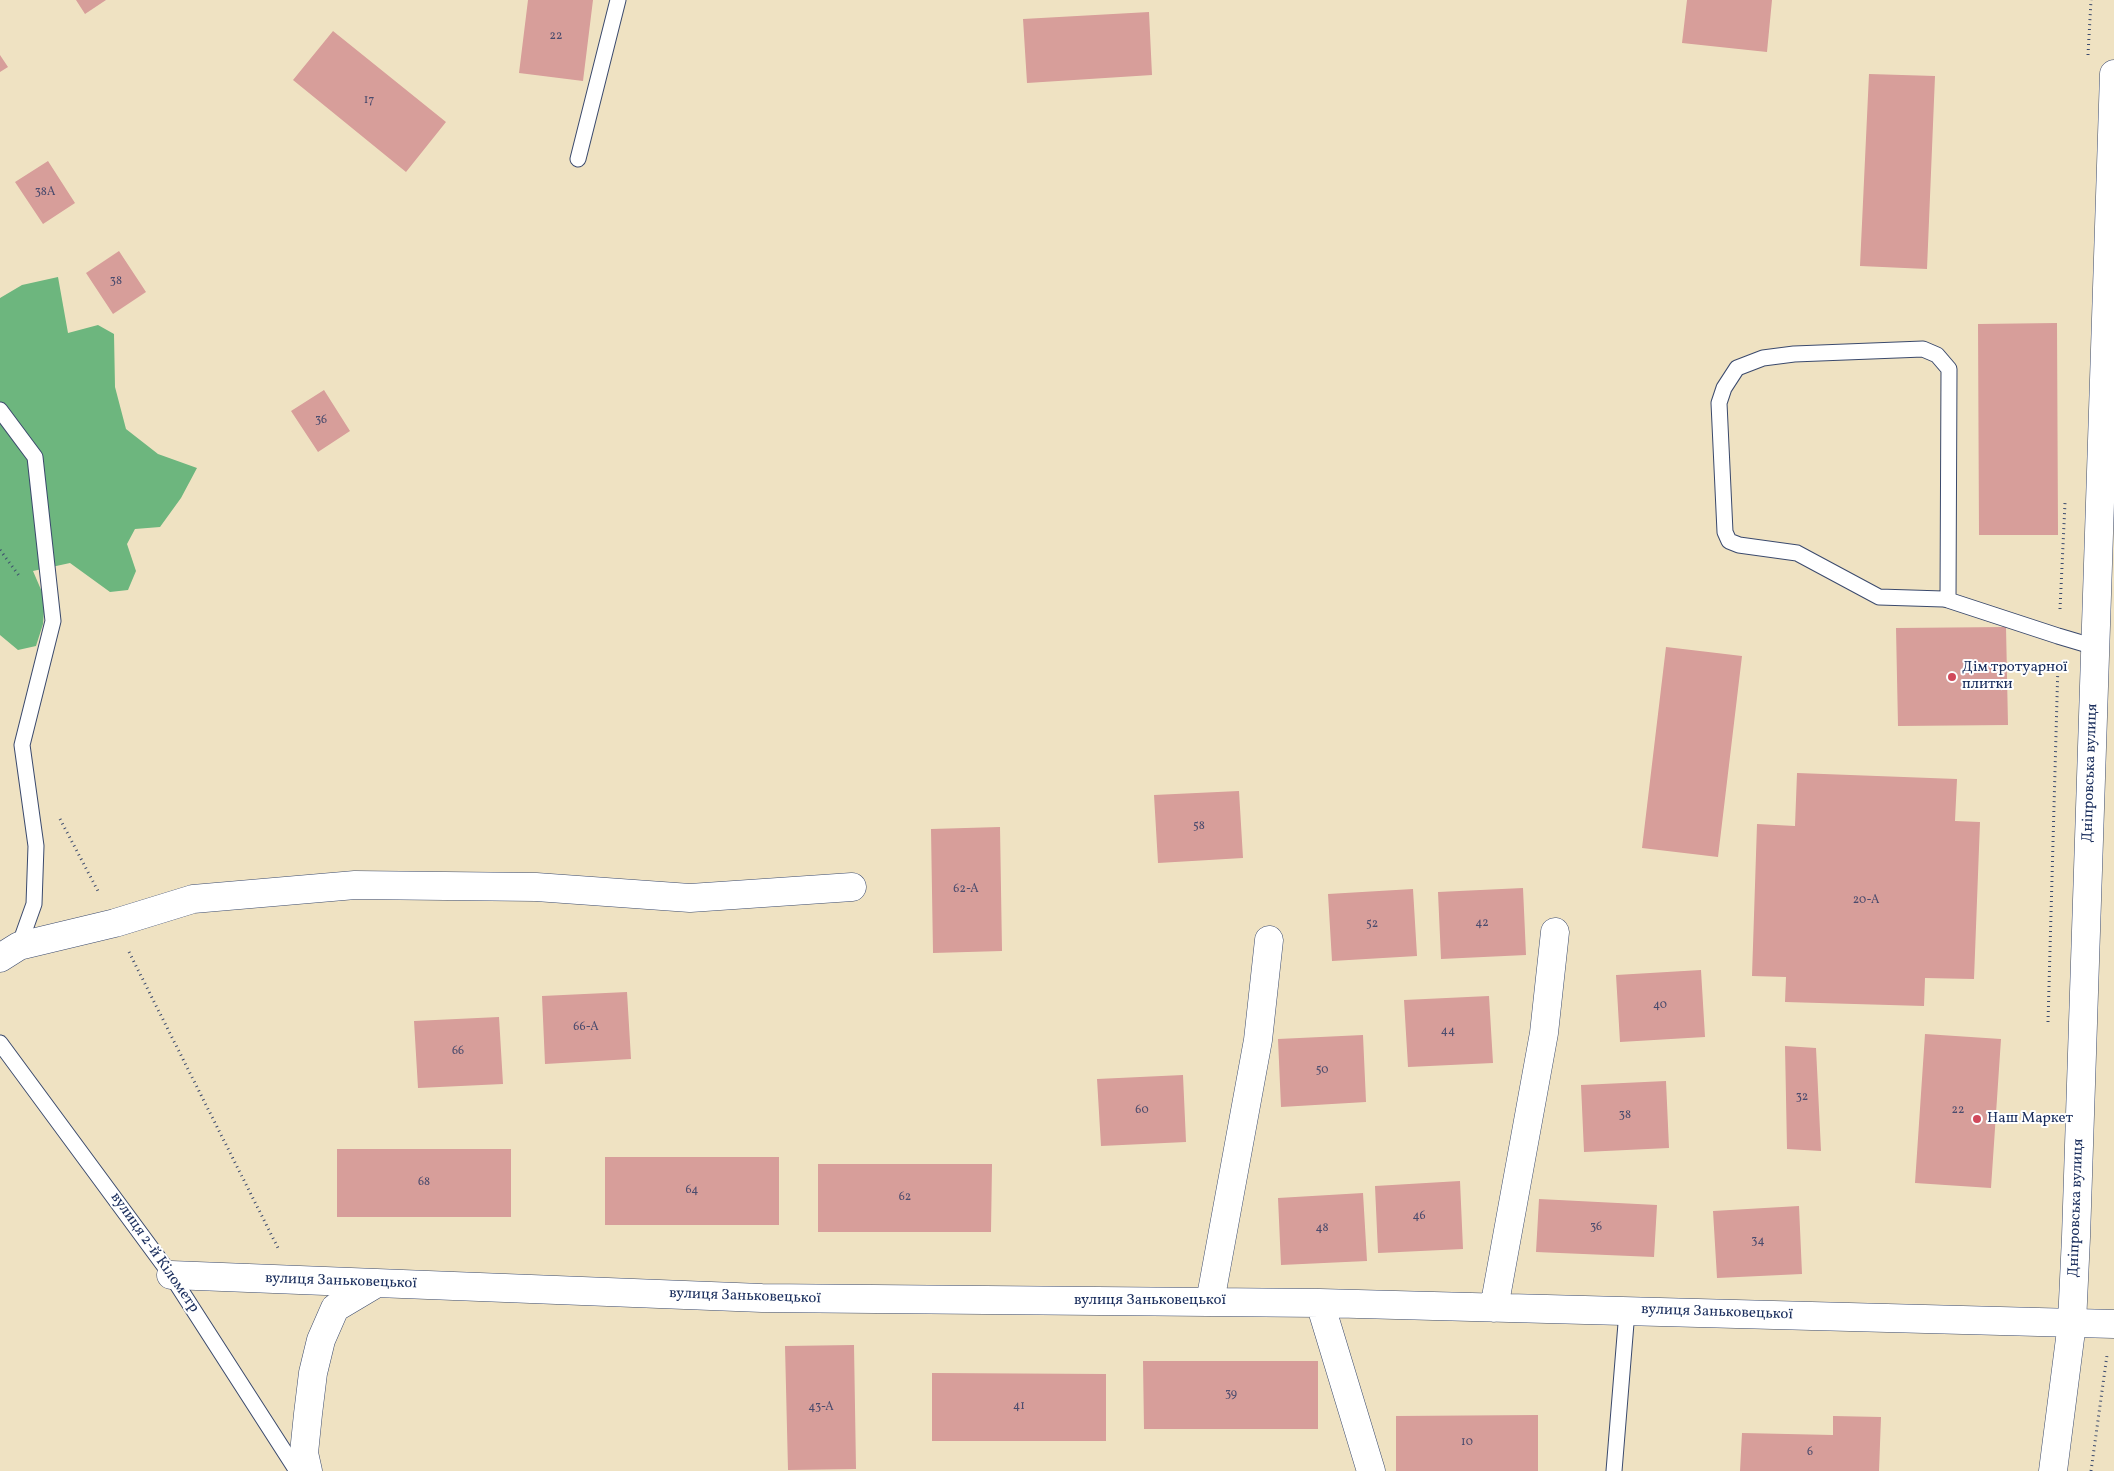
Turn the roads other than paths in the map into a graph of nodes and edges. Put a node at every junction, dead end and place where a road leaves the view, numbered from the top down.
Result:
1 (618, 0) edge
2 (2114, 74) edge
3 (578, 159) dead end
4 (0, 410) edge
5 (2106, 593) edge
6 (1948, 600) junction
7 (2095, 647) junction
8 (852, 887) dead end
9 (1555, 932) dead end
10 (1269, 940) dead end
11 (10, 952) edge
12 (0, 1043) edge
13 (172, 1275) junction
14 (377, 1283) junction
15 (1210, 1302) junction
16 (1320, 1303) junction
17 (1494, 1308) junction
18 (1627, 1311) junction
19 (2072, 1323) junction
20 (2113, 1324) edge
21 (297, 1471) edge
22 (308, 1471) edge
23 (1371, 1471) edge
24 (1614, 1471) edge
25 (2053, 1471) edge

1 - 3 lane
2 - 5 street, Дніпровська вулиця
4 - 11 lane
5 - 7 street, Дніпровська вулиця
6 - 6 lane
6 - 7 lane
7 - 19 street, Дніпровська вулиця
8 - 11 street
9 - 17 street
10 - 15 street
12 - 13 lane, вулиця 2-й Кілометр
13 - 14 street, вулиця Заньковецької
13 - 21 lane, вулиця 2-й Кілометр
14 - 15 street, вулиця Заньковецької
14 - 22 street
15 - 16 street, вулиця Заньковецької
16 - 17 street, вулиця Заньковецької
16 - 23 street
17 - 18 street, вулиця Заньковецької
18 - 19 street, вулиця Заньковецької
18 - 24 lane
19 - 20 street, вулиця Заньковецької
19 - 25 street, Дніпровська вулиця

